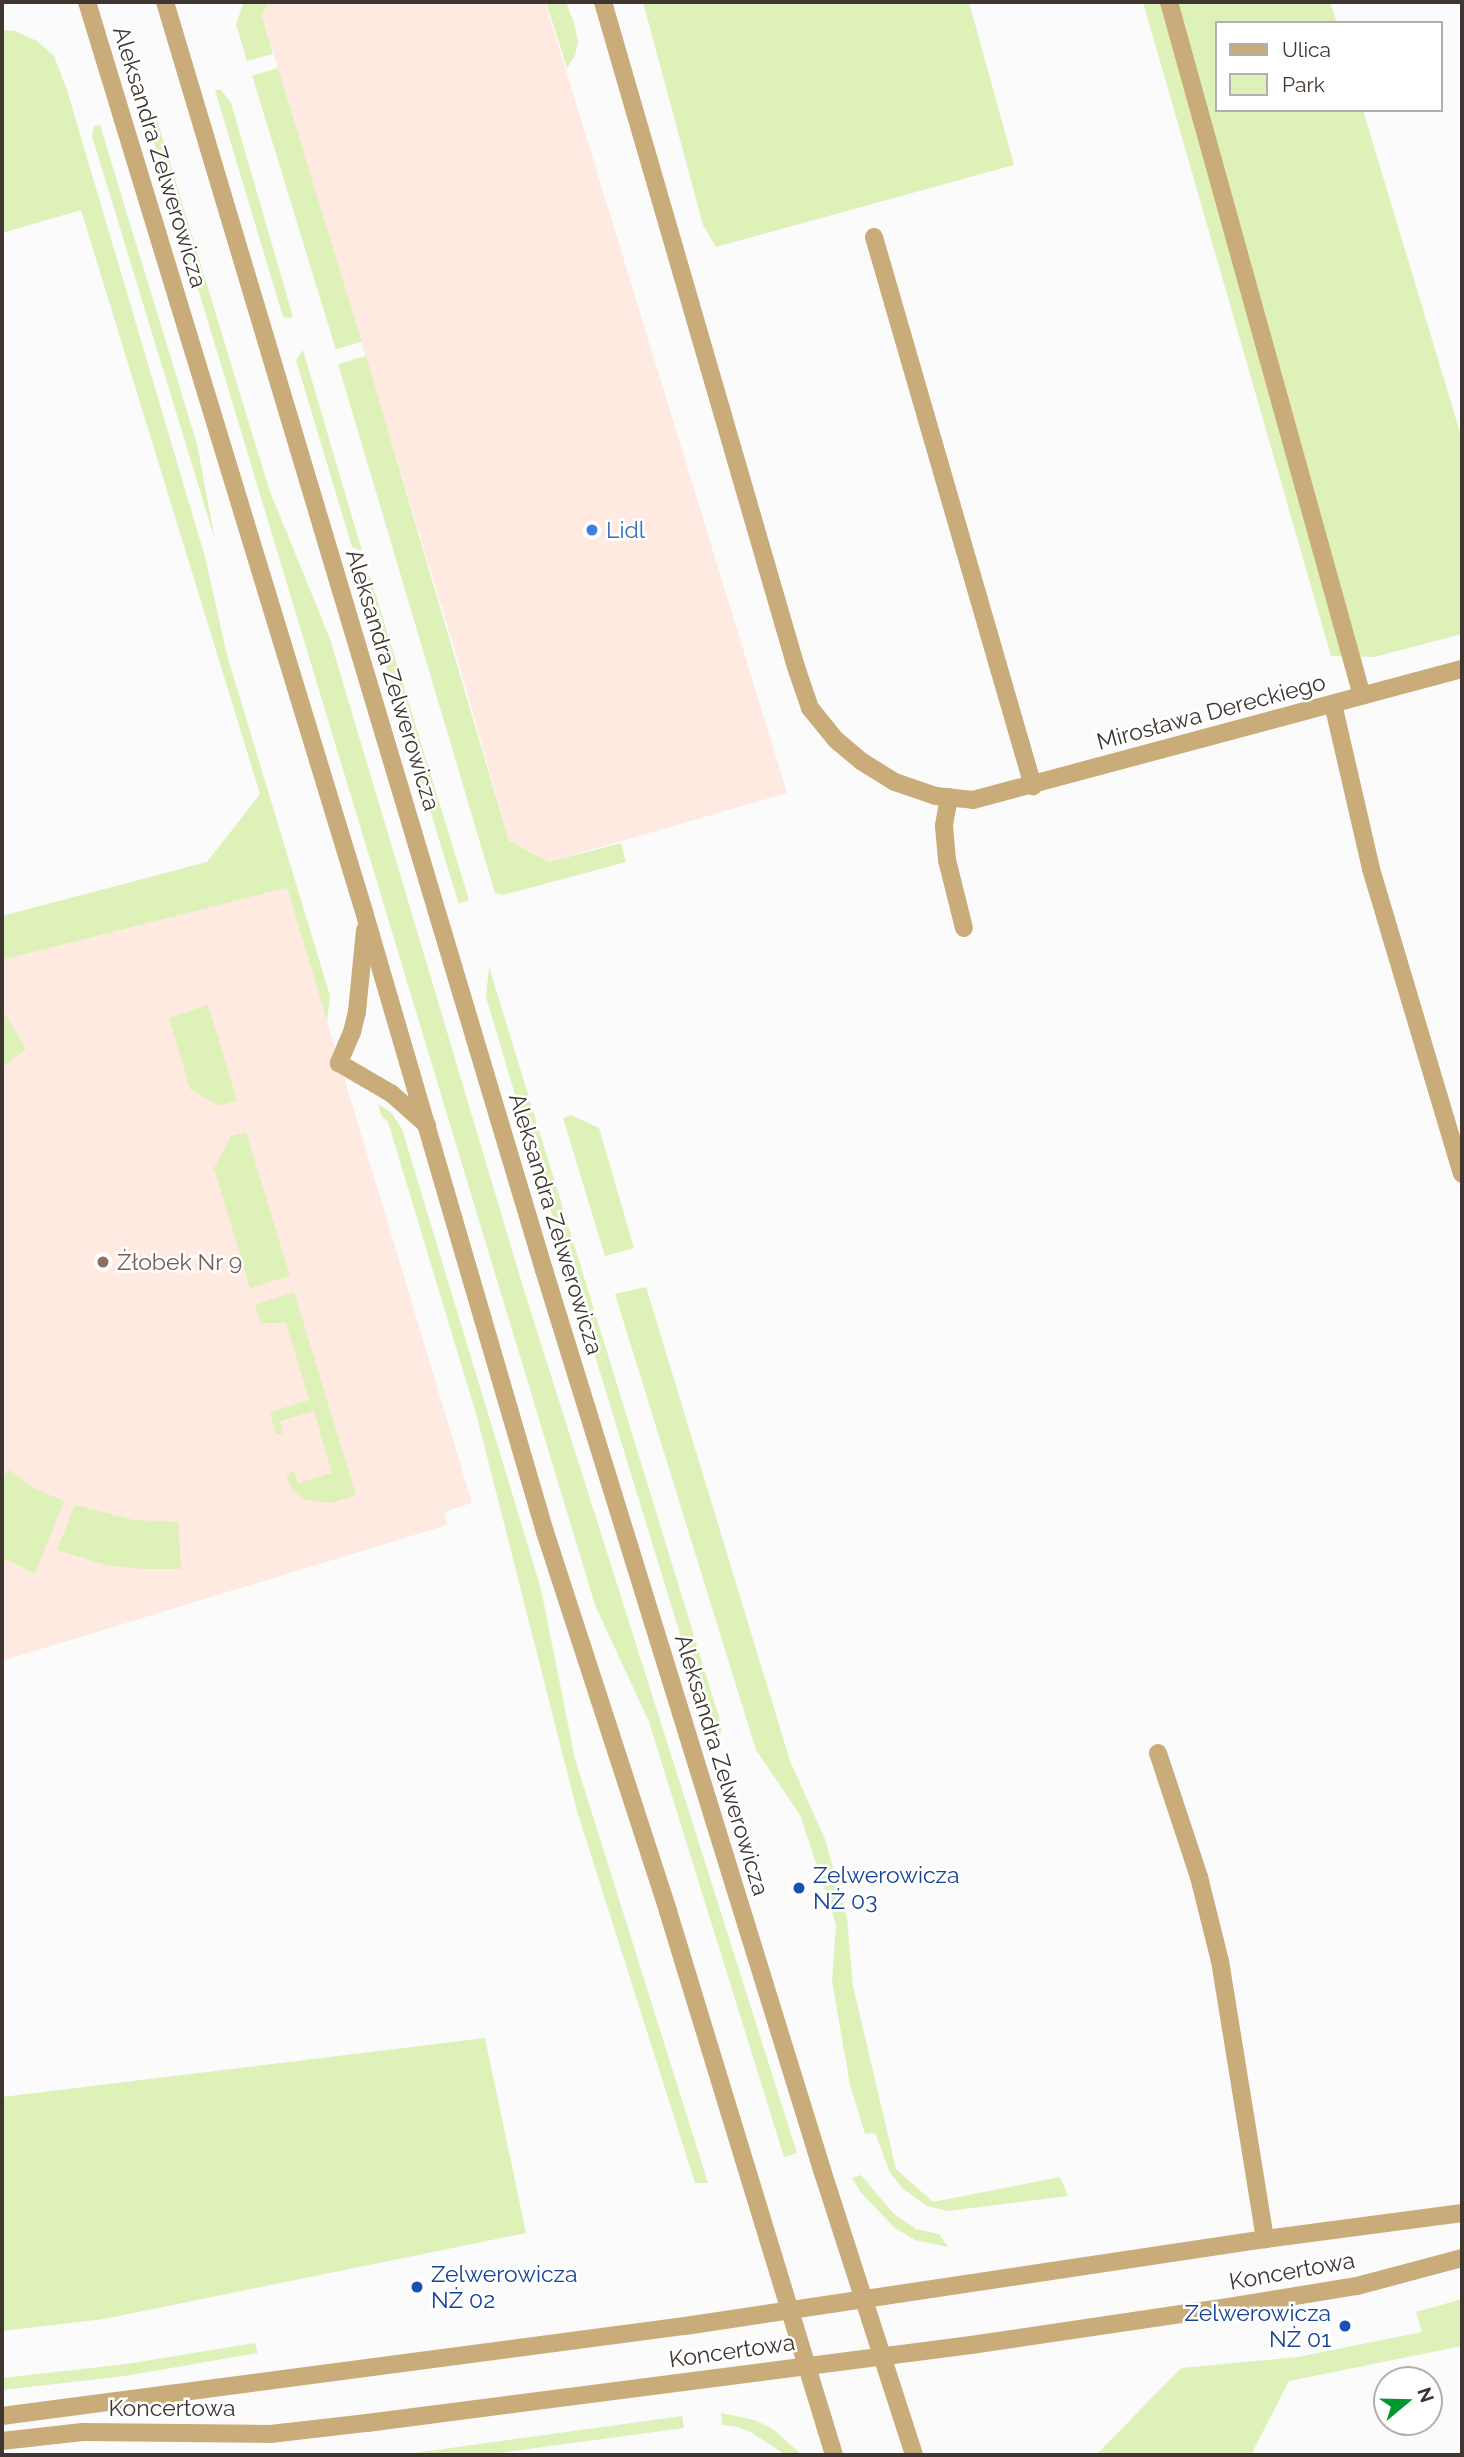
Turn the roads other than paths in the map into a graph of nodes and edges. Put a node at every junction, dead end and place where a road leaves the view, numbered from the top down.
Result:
1 (87, 2) edge
2 (165, 2) edge
3 (603, 2) edge
4 (1169, 2) edge
5 (874, 237) dead end
6 (1462, 668) edge
7 (1362, 696) junction
8 (1333, 704) junction
9 (1033, 786) junction
10 (949, 797) junction
11 (365, 915) junction
12 (964, 928) dead end
13 (427, 1125) junction
14 (1462, 1174) edge
15 (1158, 1753) dead end
16 (1462, 2213) edge
17 (1265, 2239) junction
18 (1462, 2258) edge
19 (864, 2298) junction
20 (789, 2310) junction
21 (882, 2356) junction
22 (807, 2366) junction
23 (2, 2416) edge
24 (2, 2441) edge
25 (834, 2455) edge
26 (914, 2455) edge

1 - 11 street, Aleksandra Zelwerowicza
2 - 19 street, Aleksandra Zelwerowicza
3 - 10 street
4 - 7 street
5 - 9 street
6 - 7 street, Mirosława Dereckiego
7 - 8 street, Mirosława Dereckiego
8 - 9 street, Mirosława Dereckiego
8 - 14 street
9 - 10 street, Mirosława Dereckiego
10 - 12 street
11 - 13 street, Aleksandra Zelwerowicza
11 - 13 street
13 - 20 street, Aleksandra Zelwerowicza
15 - 17 street
16 - 17 street, Koncertowa
17 - 19 street, Koncertowa
18 - 21 street, Koncertowa
19 - 20 street, Koncertowa
19 - 21 street, Aleksandra Zelwerowicza
20 - 22 street, Aleksandra Zelwerowicza
20 - 23 street, Koncertowa
21 - 22 street, Koncertowa
21 - 26 street, Aleksandra Zelwerowicza
22 - 24 street, Koncertowa
22 - 25 street, Aleksandra Zelwerowicza

